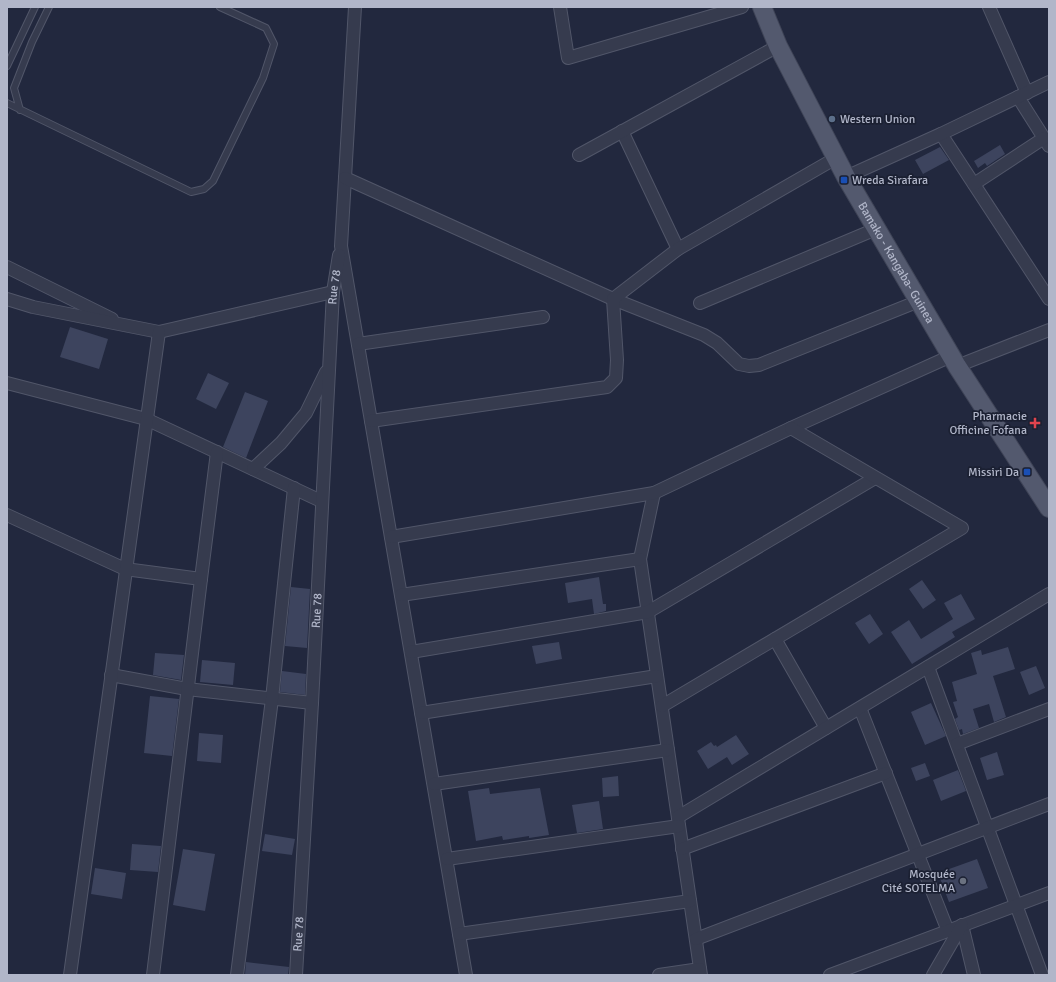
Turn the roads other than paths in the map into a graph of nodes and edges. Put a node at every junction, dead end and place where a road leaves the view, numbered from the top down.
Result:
1 (35, 7) edge
2 (49, 7) edge
3 (220, 7) edge
4 (560, 7) edge
5 (742, 7) edge
6 (762, 7) edge
7 (989, 7) edge
8 (353, 8) edge
9 (778, 46) junction
10 (7, 66) edge
11 (1049, 82) edge
12 (1023, 95) junction
13 (7, 103) edge
14 (20, 110) junction
15 (622, 131) junction
16 (941, 134) junction
17 (1046, 142) edge
18 (579, 155) dead end
19 (836, 158) junction
20 (846, 177) junction
21 (345, 178) junction
22 (974, 184) junction
23 (876, 229) junction
24 (341, 246) junction
25 (678, 249) junction
26 (7, 267) edge
27 (333, 292) junction
28 (613, 299) junction
29 (1049, 299) edge
30 (7, 300) edge
31 (918, 301) junction
32 (700, 303) dead end
33 (543, 317) dead end
34 (128, 326) junction
35 (1049, 330) edge
36 (159, 332) junction
37 (358, 344) junction
38 (954, 361) junction
39 (328, 366) junction
40 (7, 383) edge
41 (146, 419) junction
42 (371, 421) junction
43 (791, 428) junction
44 (217, 452) junction
45 (254, 469) junction
46 (875, 478) junction
47 (294, 488) junction
48 (654, 493) junction
49 (321, 501) junction
50 (1049, 508) edge
51 (7, 515) edge
52 (391, 536) junction
53 (640, 559) junction
54 (126, 569) junction
55 (201, 579) junction
56 (1049, 594) edge
57 (401, 595) junction
58 (648, 612) junction
59 (775, 639) junction
60 (411, 652) junction
61 (928, 667) junction
62 (111, 675) junction
63 (657, 676) junction
64 (187, 689) junction
65 (272, 699) junction
66 (312, 703) junction
67 (662, 706) junction
68 (860, 708) junction
69 (1049, 709) edge
70 (421, 713) junction
71 (826, 728) junction
72 (957, 744) junction
73 (668, 750) junction
74 (886, 773) junction
75 (434, 784) junction
76 (1049, 804) edge
77 (678, 821) junction
78 (988, 828) junction
79 (682, 849) junction
80 (918, 855) junction
81 (447, 860) junction
82 (1049, 893) edge
83 (690, 900) junction
84 (1016, 905) junction
85 (962, 925) junction
86 (948, 931) junction
87 (459, 934) junction
88 (696, 940) junction
89 (700, 972) edge
90 (1044, 973) edge
91 (70, 975) edge
92 (153, 975) edge
93 (237, 975) edge
94 (296, 975) edge
95 (466, 975) edge
96 (659, 975) edge
97 (830, 975) edge
98 (933, 975) edge
99 (974, 975) edge

1 - 10 lane
2 - 14 lane
3 - 14 lane
4 - 5 street
6 - 9 main road, Bamako - Kangaba- Guinea
7 - 12 street
8 - 21 street
9 - 15 street
9 - 19 main road, Bamako - Kangaba- Guinea
11 - 12 street
12 - 16 street
12 - 17 street
13 - 14 lane
15 - 18 street
15 - 25 street
16 - 20 street
16 - 22 street
17 - 22 street
19 - 20 main road, Bamako - Kangaba- Guinea
19 - 25 street
20 - 23 main road, Bamako - Kangaba- Guinea
21 - 24 street
21 - 28 street
22 - 29 street
23 - 31 main road, Bamako - Kangaba- Guinea
23 - 32 street
24 - 27 street, Rue 78
24 - 37 street
25 - 28 street
26 - 34 street
27 - 36 street
27 - 39 street, Rue 78
28 - 31 street
28 - 42 street
30 - 34 street
31 - 38 main road, Bamako - Kangaba- Guinea
33 - 37 street
34 - 36 street
35 - 38 street
36 - 41 street
37 - 42 street
38 - 43 street
38 - 50 main road, Bamako - Kangaba- Guinea
39 - 45 street
39 - 49 street, Rue 78
40 - 41 street
41 - 44 street
41 - 54 street
42 - 52 street
43 - 46 street
43 - 48 street
44 - 45 street
44 - 55 street
45 - 47 street
46 - 58 street
46 - 59 street
47 - 49 street
47 - 65 street
48 - 52 street
48 - 53 street
49 - 66 street, Rue 78
51 - 54 street
52 - 57 street
53 - 57 street
53 - 58 street
54 - 55 street
54 - 62 street
55 - 64 street
56 - 61 street
57 - 60 street
58 - 60 street
58 - 63 street
59 - 67 street
59 - 71 street
60 - 70 street
61 - 68 street
61 - 72 street
62 - 64 street
62 - 91 street
63 - 67 street
63 - 70 street
64 - 65 street
64 - 92 street
65 - 66 street
65 - 93 street
66 - 94 street, Rue 78
67 - 73 street
68 - 71 street
68 - 74 street
69 - 72 street
70 - 75 street
71 - 77 street
72 - 78 street
73 - 75 street
73 - 77 street
74 - 79 street
74 - 80 street
75 - 81 street
76 - 78 street
77 - 79 street
77 - 81 street
78 - 80 street
78 - 84 street
79 - 83 street
80 - 86 street
80 - 88 street
81 - 87 street
82 - 84 street
83 - 87 street
83 - 88 street
84 - 85 street
84 - 90 street
85 - 86 street
85 - 98 street
85 - 99 street
86 - 97 street
87 - 95 street
88 - 89 street
89 - 96 street

